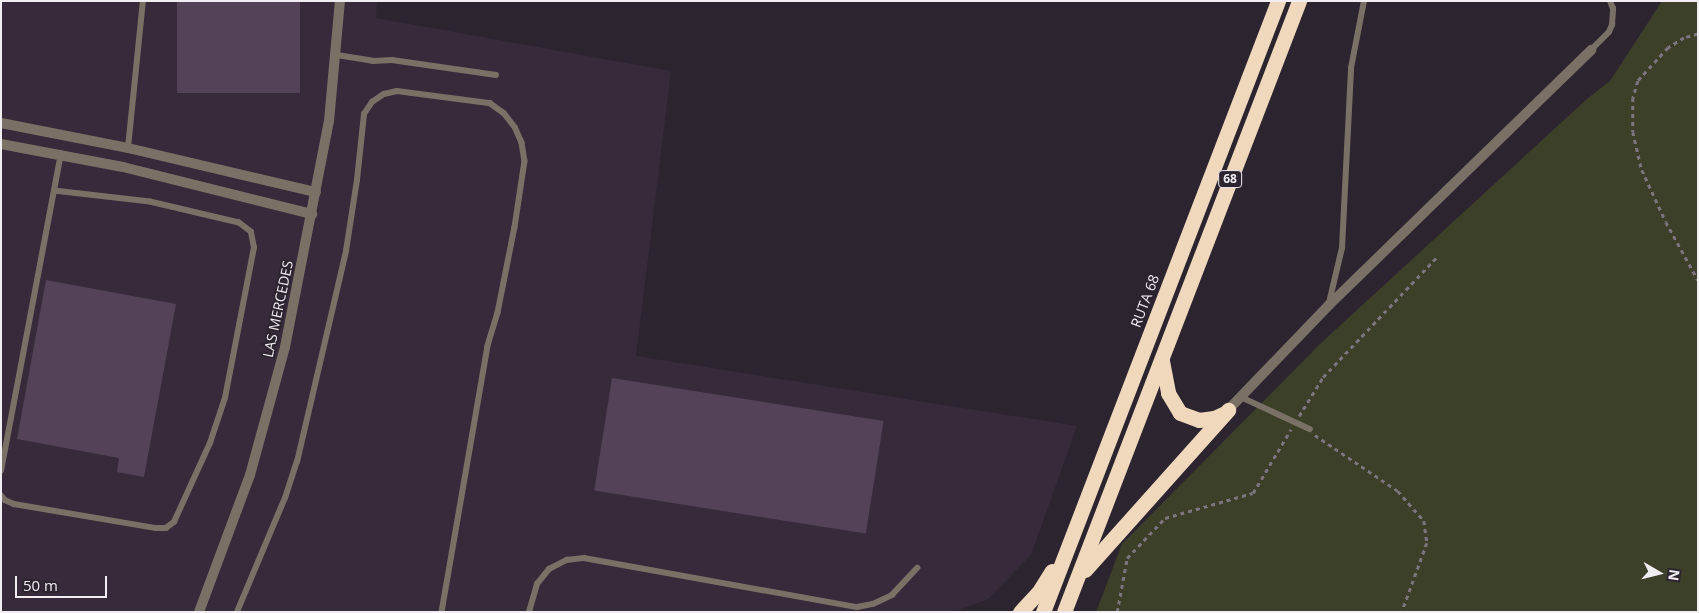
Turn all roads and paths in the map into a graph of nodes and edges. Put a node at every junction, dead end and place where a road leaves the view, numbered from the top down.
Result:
1 (142, 1) edge
2 (340, 1) edge
3 (1278, 1) edge
4 (1299, 1) edge
5 (1364, 1) edge
6 (1610, 1) edge
7 (1698, 34) edge
8 (1591, 50) joint
9 (336, 55) junction
10 (496, 75) dead end
11 (1, 123) edge
12 (1, 144) edge
13 (128, 148) junction
14 (61, 154) junction
15 (123, 167) junction
16 (55, 190) junction
17 (316, 192) junction
18 (312, 214) junction
19 (1437, 257) dead end
20 (1698, 280) edge
21 (1328, 305) junction
22 (1162, 357) junction
23 (1241, 396) junction
24 (1228, 410) junction
25 (1296, 422) junction
26 (1310, 429) dead end
27 (1, 471) edge
28 (1, 495) edge
29 (1070, 542) junction
30 (917, 568) dead end
31 (1077, 578) junction
32 (198, 612) edge
33 (237, 612) edge
34 (442, 612) edge
35 (529, 612) edge
36 (1020, 612) edge
37 (1043, 612) edge
38 (1064, 612) edge
39 (1117, 612) edge
40 (1402, 612) edge

1 - 13 lane
2 - 9 street, LAS MERCEDES
3 - 29 highway, RUTA 68 / 68
4 - 22 highway, 68
5 - 21 lane
6 - 8 lane
7 - 20 path
8 - 21 street
9 - 10 lane
9 - 17 street, LAS MERCEDES
11 - 13 street
12 - 14 street
13 - 15 street
13 - 17 street
14 - 15 street
14 - 16 lane
15 - 18 street
16 - 27 lane
16 - 28 lane
17 - 18 street, LAS MERCEDES
18 - 32 street, LAS MERCEDES
19 - 25 path
21 - 23 street
22 - 24 highway
22 - 31 highway, 68
23 - 24 street
23 - 25 lane
24 - 31 highway
25 - 26 lane
25 - 39 path
25 - 40 path
29 - 36 highway
29 - 37 highway, RUTA 68 / 68
30 - 35 lane
31 - 38 highway, 68
33 - 34 lane

